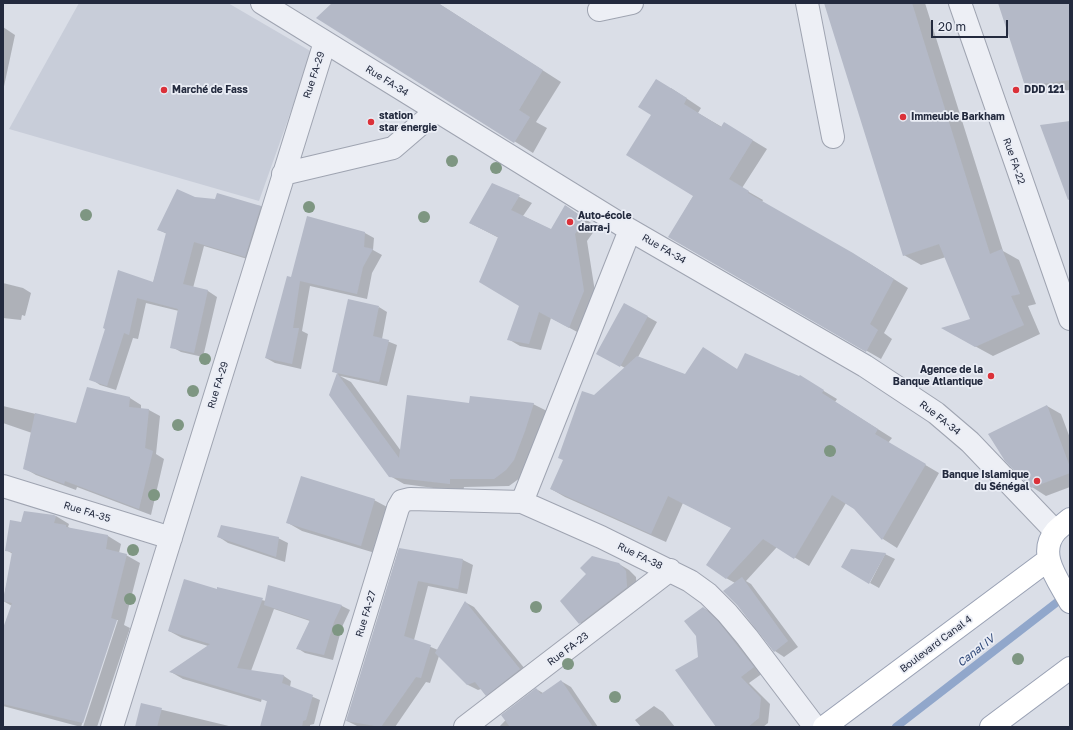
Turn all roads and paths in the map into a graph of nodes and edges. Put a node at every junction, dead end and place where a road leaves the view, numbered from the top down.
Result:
1 (262, 3) edge
2 (293, 3) edge
3 (632, 3) edge
4 (807, 3) edge
5 (960, 3) edge
6 (599, 10) dead end
7 (300, 28) junction
8 (325, 42) junction
9 (436, 111) junction
10 (833, 137) dead end
11 (283, 174) junction
12 (630, 230) junction
13 (1070, 319) edge
14 (3, 486) edge
15 (402, 501) joint
16 (522, 502) junction
17 (1063, 525) edge
18 (171, 538) junction
19 (1048, 560) junction
20 (670, 570) junction
21 (1070, 602) edge
22 (1070, 668) edge
23 (112, 727) edge
24 (331, 727) edge
25 (465, 727) edge
26 (816, 727) edge
27 (824, 727) edge
28 (991, 727) edge

1 - 7 street, Rue FA-34
2 - 7 street
3 - 6 street
4 - 10 street
5 - 13 street, Rue FA-22
7 - 8 street, Rue FA-34
8 - 9 street, Rue FA-34
8 - 11 street, Rue FA-29
9 - 11 street
9 - 12 street, Rue FA-34
11 - 18 street, Rue FA-29
12 - 16 street
12 - 17 street, Rue FA-34
14 - 18 street, Rue FA-35
15 - 16 street, Rue FA-38
15 - 24 street, Rue FA-27
16 - 20 street, Rue FA-38
17 - 19 main road
18 - 23 street, Rue FA-29
19 - 21 main road
19 - 27 main road, Boulevard Canal 4
20 - 25 street, Rue FA-23
20 - 26 street, Rue FA-38
22 - 28 main road

